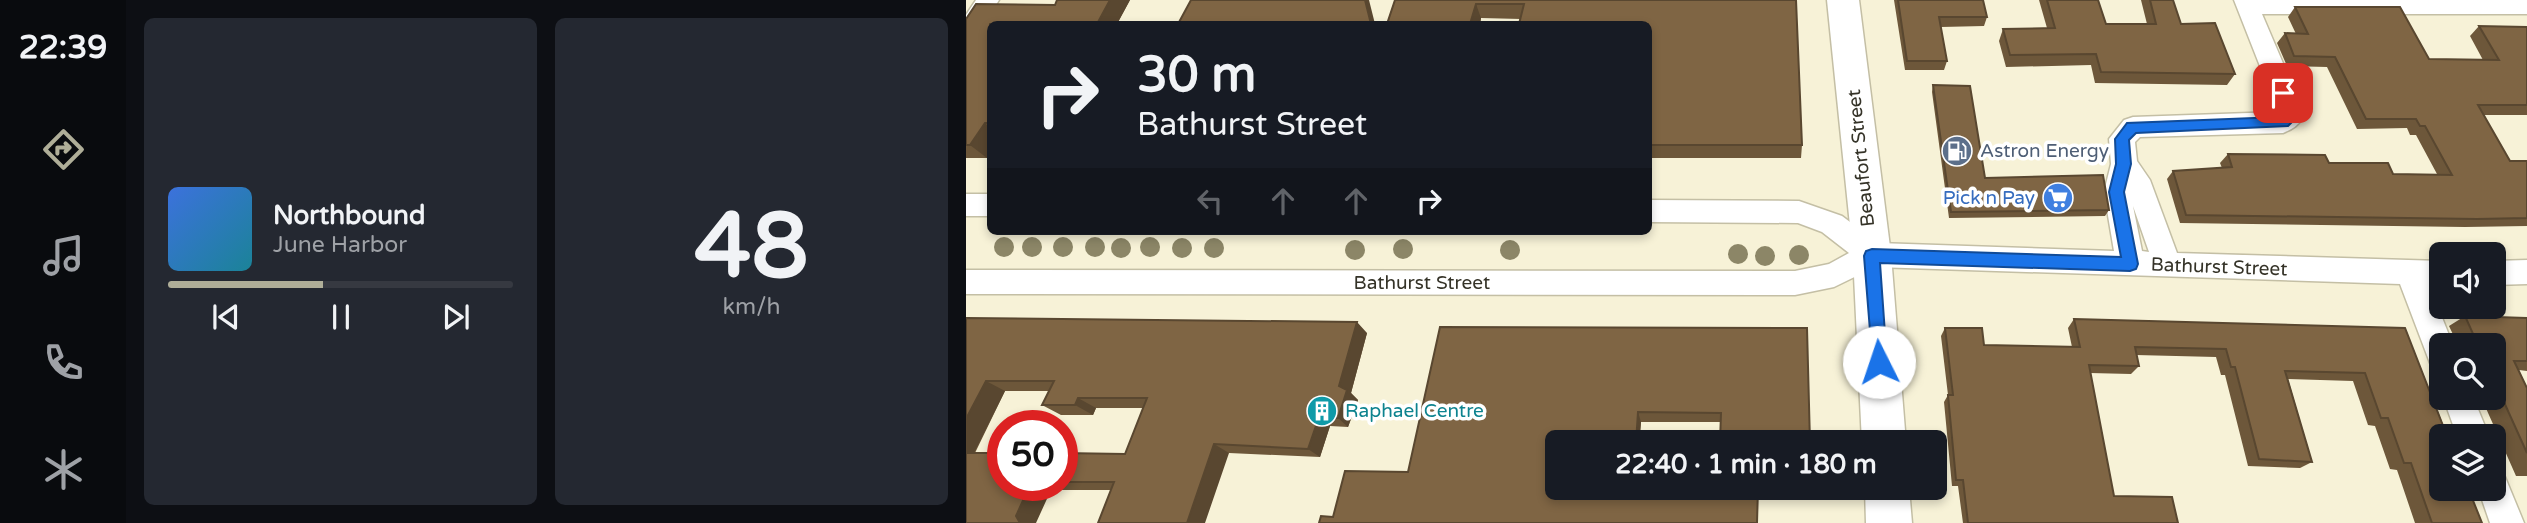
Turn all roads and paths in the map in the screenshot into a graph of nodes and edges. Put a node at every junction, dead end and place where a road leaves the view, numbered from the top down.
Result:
1 (988, 0) edge
2 (1843, 0) edge
3 (2247, 3) edge
4 (2527, 6) edge
5 (966, 34) edge
6 (2123, 164) junction
7 (966, 205) edge
8 (987, 205) edge
9 (1652, 211) edge
10 (1872, 256) junction
11 (2130, 264) junction
12 (2168, 265) junction
13 (2527, 272) edge
14 (2410, 273) junction
15 (2429, 273) edge
16 (2506, 273) edge
17 (966, 282) edge
18 (2433, 333) edge
19 (1883, 430) edge
20 (1888, 500) edge
21 (2499, 501) edge
22 (1889, 523) edge
23 (2507, 523) edge

1 - 5 street
2 - 10 main road, Beaufort Street
3 - 4 street
3 - 6 street
6 - 11 street
6 - 12 street
7 - 8 street
9 - 10 street
10 - 11 street, Bathurst Street
10 - 17 street, Bathurst Street
10 - 19 main road, Beaufort Street
11 - 12 street, Bathurst Street
12 - 14 street, Bathurst Street
13 - 16 street
14 - 15 street, Bathurst Street
14 - 18 street
20 - 22 main road
21 - 23 street

